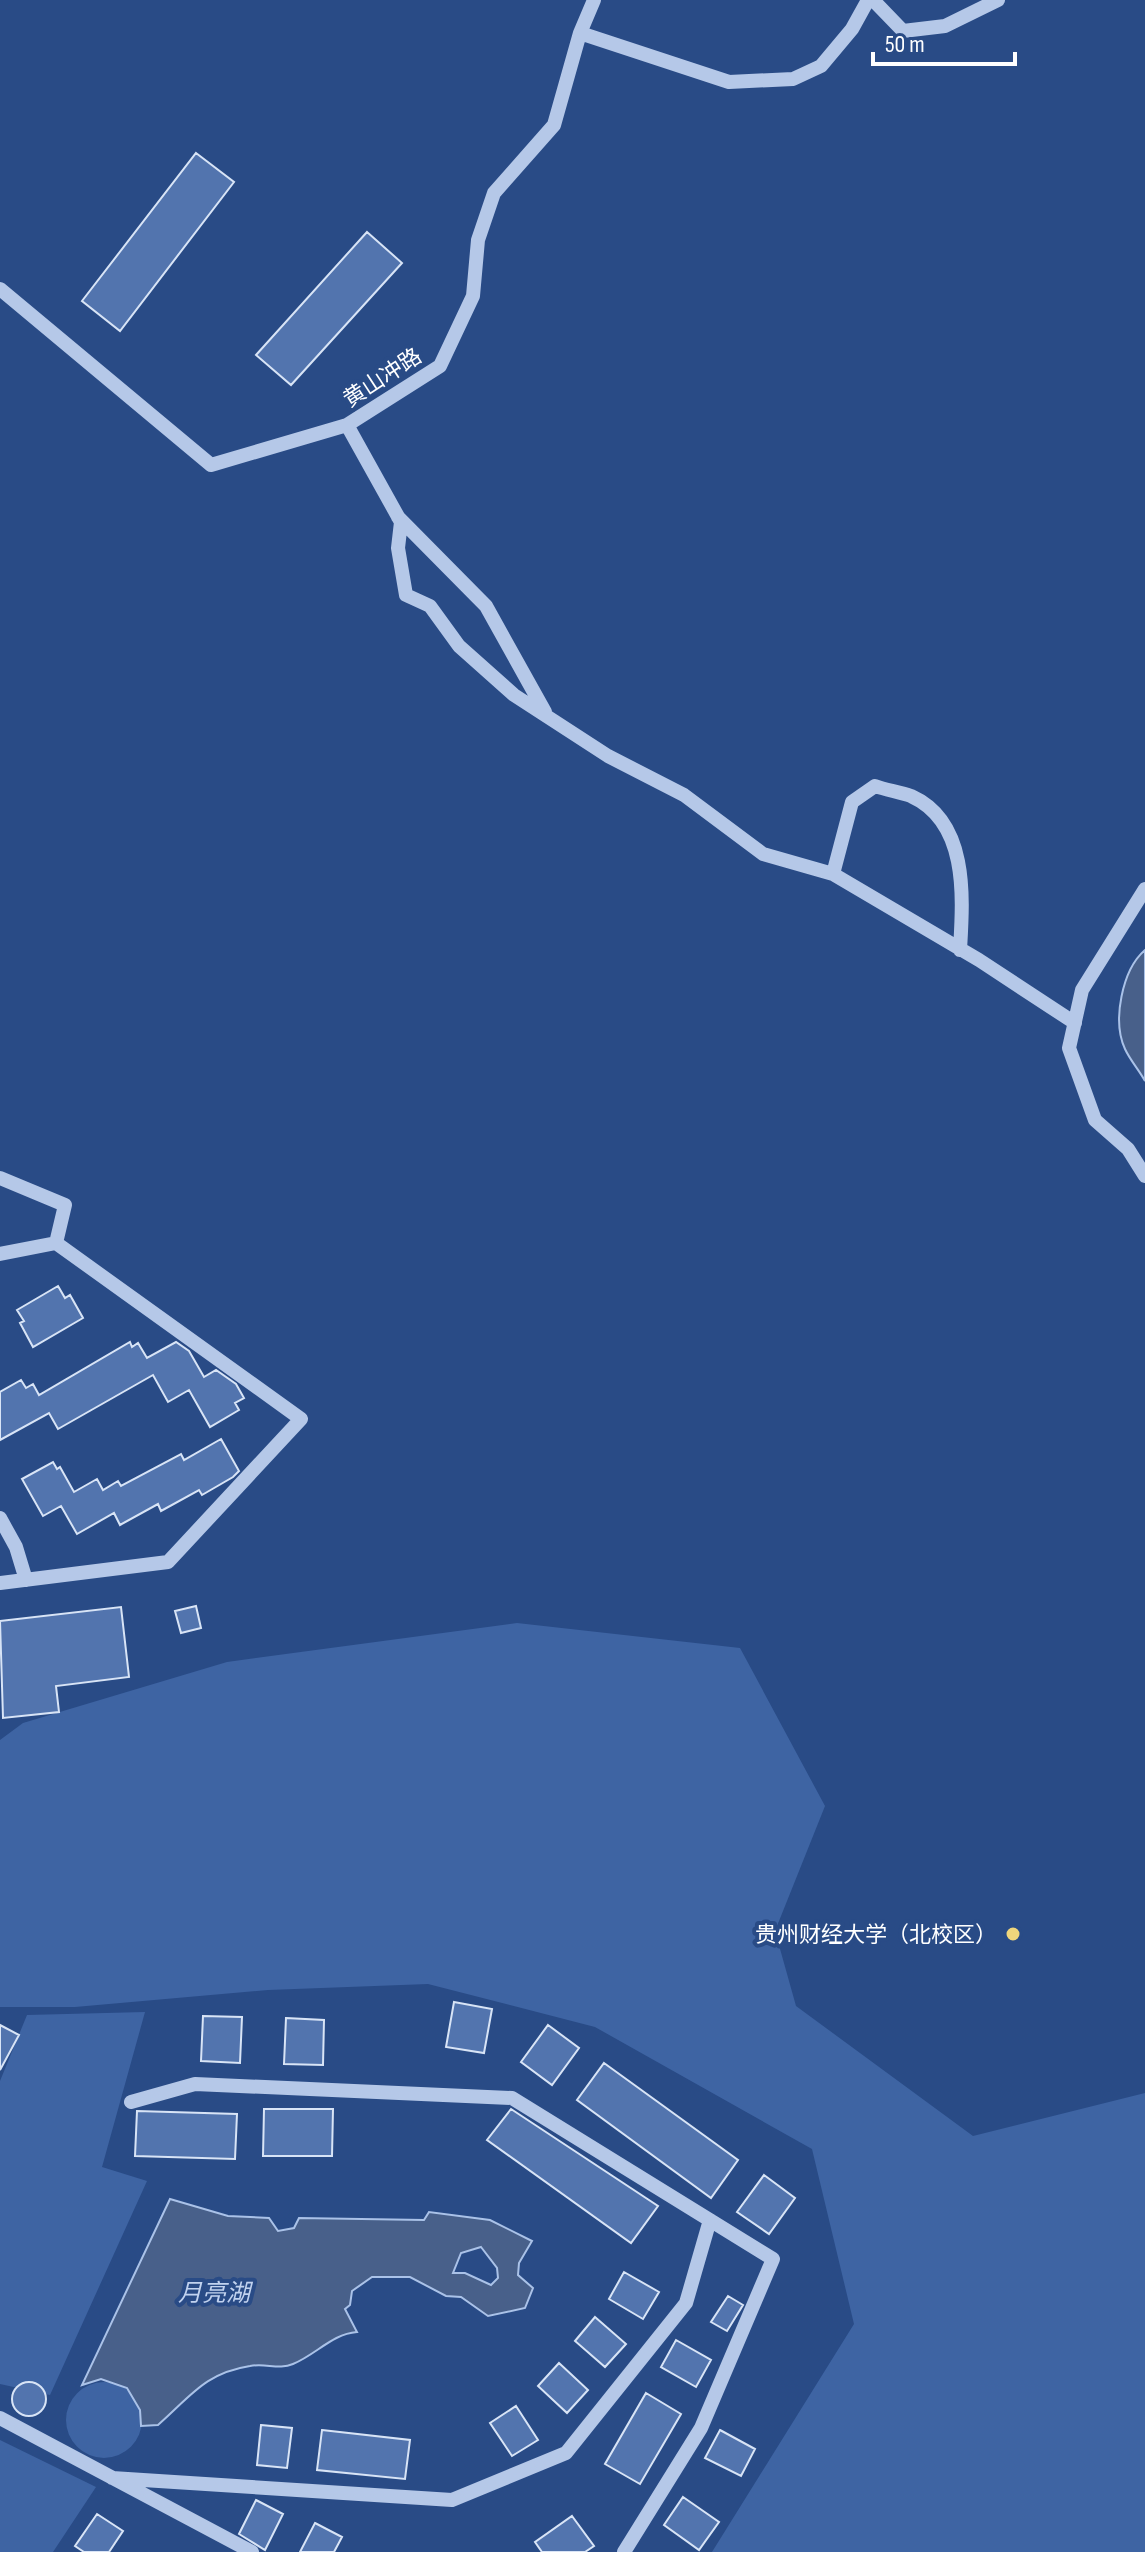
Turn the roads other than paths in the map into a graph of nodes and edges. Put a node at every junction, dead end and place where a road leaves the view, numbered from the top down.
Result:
1 (594, 0) edge
2 (871, 0) edge
3 (998, 0) edge
4 (580, 33) junction
5 (0, 289) edge
6 (347, 425) junction
7 (401, 522) junction
8 (546, 714) junction
9 (833, 874) junction
10 (1145, 889) edge
11 (960, 950) junction
12 (1075, 1023) junction
13 (1145, 1176) edge
14 (0, 1178) edge
15 (56, 1243) junction
16 (0, 1254) edge
17 (0, 1518) edge
18 (26, 1580) junction
19 (0, 1583) edge
20 (131, 2102) dead end
21 (710, 2220) junction
22 (0, 2418) edge
23 (112, 2478) junction
24 (252, 2552) edge
25 (624, 2552) edge

1 - 4 street, 黄山冲路
2 - 3 street
2 - 4 street
4 - 6 street, 黄山冲路
5 - 6 street, 黄山冲路
6 - 7 street
7 - 8 street
7 - 8 street
8 - 9 street
9 - 11 street
9 - 11 street
10 - 12 street
11 - 12 street
12 - 13 street
14 - 15 street
15 - 16 street
15 - 18 street
17 - 18 street
18 - 19 street
20 - 21 street
21 - 23 street
21 - 25 street
22 - 23 street
23 - 24 street

